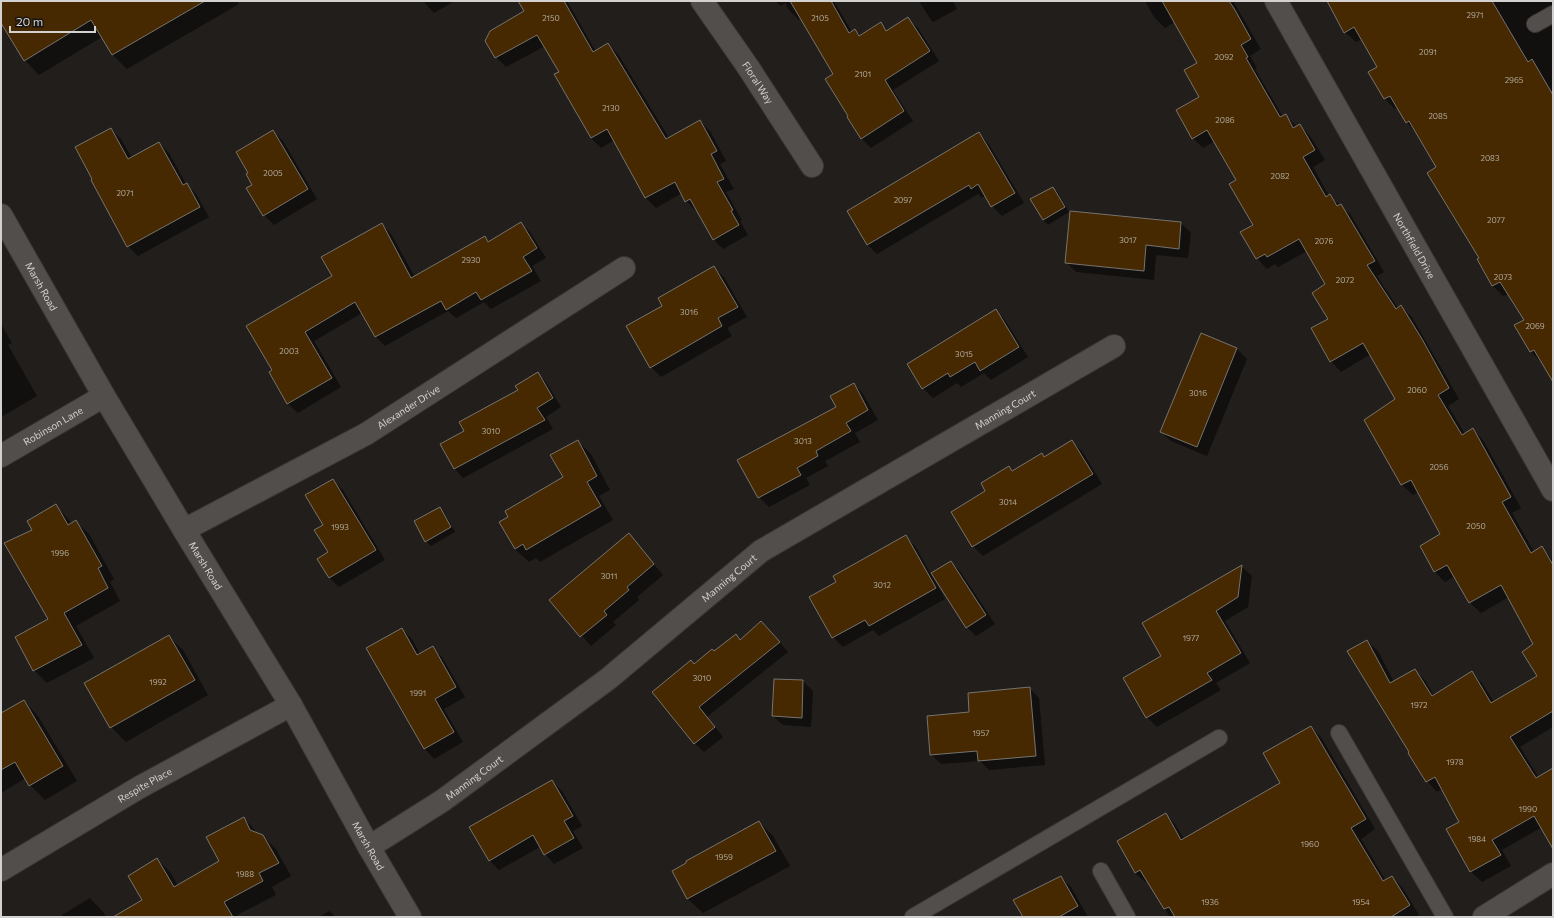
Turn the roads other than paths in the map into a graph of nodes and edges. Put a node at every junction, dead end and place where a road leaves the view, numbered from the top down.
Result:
1 (702, 1) edge
2 (1276, 1) edge
3 (1553, 14) edge
4 (1535, 24) dead end
5 (812, 166) dead end
6 (1, 215) edge
7 (624, 268) dead end
8 (1114, 346) dead end
9 (104, 396) junction
10 (1, 456) edge
11 (1545, 457) edge
12 (1553, 490) edge
13 (184, 530) junction
14 (291, 705) junction
15 (1338, 733) dead end
16 (1219, 738) dead end
17 (369, 847) junction
18 (1, 870) edge
19 (1101, 871) dead end
20 (1553, 874) edge
21 (410, 917) edge
22 (913, 917) edge
23 (1127, 917) edge
24 (1445, 917) edge
25 (1484, 917) edge

1 - 5 street, Floral Way
2 - 11 street, Northfield Drive
3 - 4 lane
6 - 9 street, Marsh Road
7 - 13 street, Alexander Drive
8 - 17 street, Manning Court
9 - 10 street, Robinson Lane
9 - 13 street, Marsh Road
11 - 12 street, Northfield Drive
13 - 14 street, Marsh Road
14 - 17 street, Marsh Road
14 - 18 street, Respite Place
15 - 24 lane
16 - 22 lane
17 - 21 street, Marsh Road
19 - 23 lane
20 - 25 street

